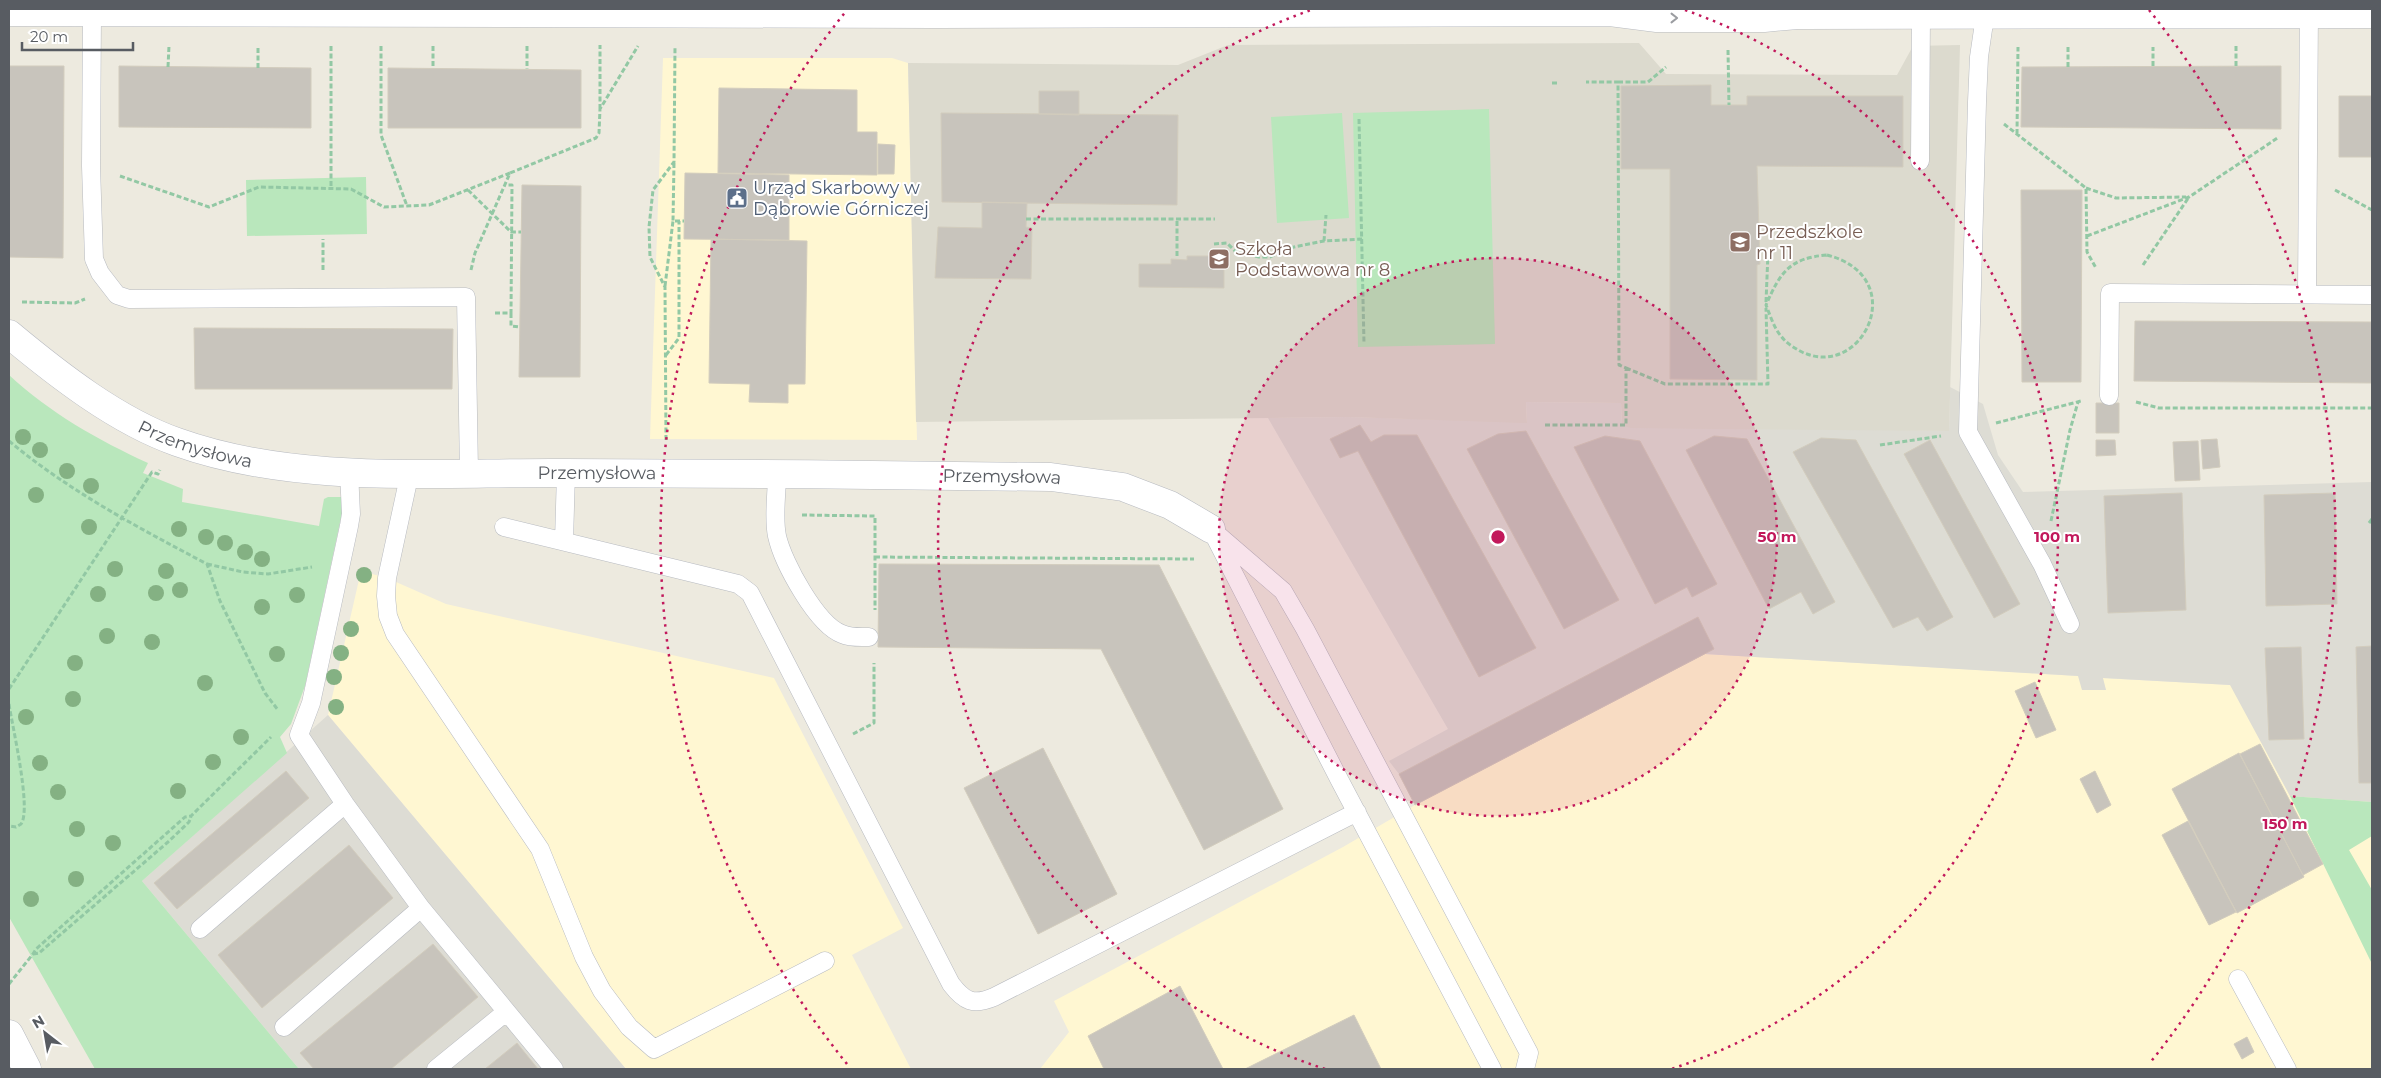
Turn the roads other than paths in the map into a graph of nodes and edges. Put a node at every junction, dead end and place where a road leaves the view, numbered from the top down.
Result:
1 (891, 11) edge
2 (1390, 11) edge
3 (1985, 11) edge
4 (2309, 11) edge
5 (9, 12) edge
6 (92, 12) junction
7 (1921, 14) junction
8 (2372, 14) edge
9 (1920, 161) dead end
10 (2307, 294) junction
11 (2372, 295) edge
12 (9, 334) edge
13 (2109, 396) road end
14 (349, 471) junction
15 (410, 472) junction
16 (469, 472) junction
17 (566, 472) junction
18 (777, 474) junction
19 (504, 527) dead end
20 (1211, 529) junction
21 (564, 541) junction
22 (2070, 624) dead end
23 (869, 637) dead end
24 (345, 804) junction
25 (1356, 812) junction
26 (421, 908) junction
27 (200, 929) dead end
28 (825, 961) dead end
29 (2238, 979) dead end
30 (506, 1012) junction
31 (284, 1027) dead end
32 (9, 1034) edge
33 (27, 1069) edge
34 (436, 1069) edge
35 (554, 1069) edge
36 (1492, 1069) edge
37 (1525, 1069) edge
38 (2287, 1069) edge

1 - 2 street
1 - 6 street
2 -> 7 street
3 - 4 street
3 - 7 street
3 - 22 lane
4 - 8 street
4 - 10 lane
5 - 6 street
6 - 16 lane
7 - 9 lane
10 - 11 lane
10 - 13 lane
12 - 14 street, Przemysłowa
14 - 15 street, Przemysłowa
14 - 24 lane
15 - 16 street, Przemysłowa
15 - 28 lane
16 - 17 street, Przemysłowa
17 - 18 street, Przemysłowa
17 - 21 lane
18 - 20 street, Przemysłowa
18 - 23 lane
19 - 21 lane
20 - 25 lane
20 - 37 lane
21 - 25 lane
24 - 26 lane
24 - 27 lane
25 - 36 lane
26 - 30 lane
26 - 31 lane
29 - 38 lane
30 - 34 lane
30 - 35 lane
32 - 33 street

